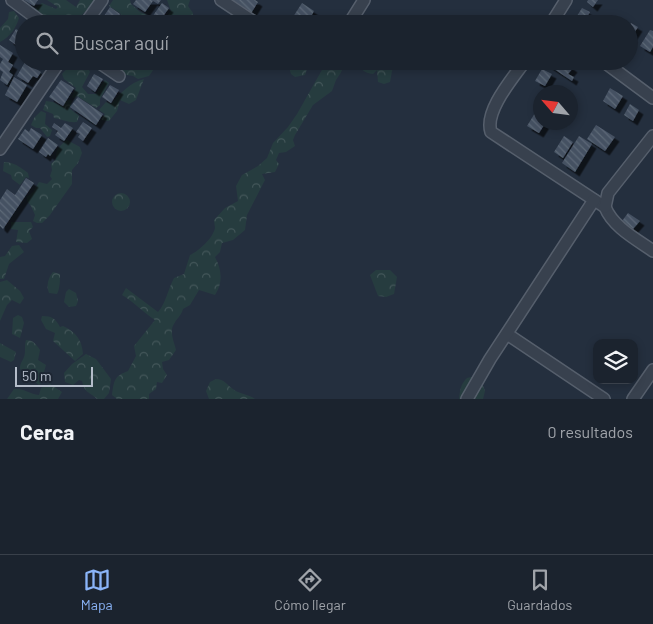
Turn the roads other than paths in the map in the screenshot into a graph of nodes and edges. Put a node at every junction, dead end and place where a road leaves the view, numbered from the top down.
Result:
1 (12, 0) edge
2 (102, 0) edge
3 (221, 0) edge
4 (364, 0) edge
5 (566, 0) edge
6 (32, 15) edge
7 (92, 15) edge
8 (244, 15) edge
9 (354, 15) edge
10 (557, 15) edge
11 (54, 70) edge
12 (110, 70) edge
13 (519, 70) edge
14 (615, 70) edge
15 (118, 76) dead end
16 (653, 98) edge
17 (653, 136) edge
18 (1, 144) edge
19 (594, 200) junction
20 (605, 207) junction
21 (653, 251) edge
22 (507, 334) junction
23 (653, 370) edge
24 (467, 399) edge
25 (604, 399) edge
26 (633, 399) edge

1 - 6 street
2 - 7 street
3 - 8 street
4 - 9 street
5 - 10 street
11 - 18 street
12 - 15 street
13 - 19 street
14 - 16 street
17 - 20 street
19 - 20 street
19 - 22 street
20 - 21 street
22 - 24 street
22 - 25 street
23 - 26 street

